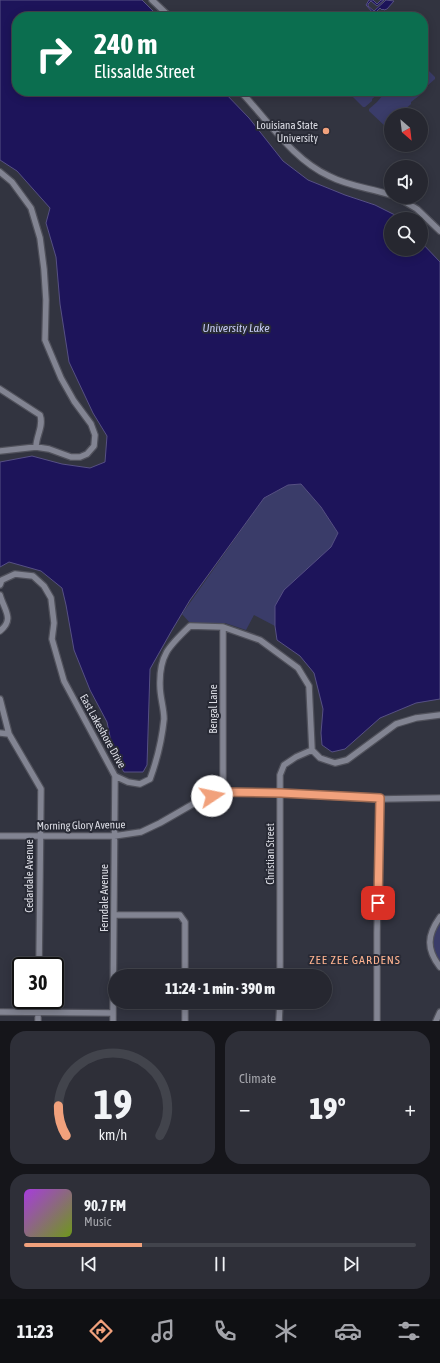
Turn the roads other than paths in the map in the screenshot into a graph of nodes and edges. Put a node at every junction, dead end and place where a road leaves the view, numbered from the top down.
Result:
1 (152, 0) edge
2 (165, 12) edge
3 (244, 96) edge
4 (0, 172) edge
5 (384, 193) edge
6 (409, 204) edge
7 (440, 232) edge
8 (0, 389) edge
9 (36, 447) junction
10 (0, 451) edge
11 (0, 584) edge
12 (0, 595) edge
13 (223, 627) junction
14 (0, 631) edge
15 (0, 699) edge
16 (440, 716) edge
17 (0, 733) edge
18 (9, 734) junction
19 (312, 750) junction
20 (115, 776) junction
21 (223, 792) junction
22 (281, 793) junction
23 (380, 798) junction
24 (440, 798) edge
25 (0, 836) edge
26 (39, 836) junction
27 (114, 836) junction
28 (114, 915) junction
29 (440, 917) edge
30 (39, 957) edge
31 (440, 967) edge
32 (185, 969) edge
33 (280, 969) edge
34 (185, 1009) edge
35 (280, 1009) edge
36 (0, 1012) edge
37 (38, 1012) junction
38 (440, 1012) edge
39 (113, 1013) junction
40 (38, 1021) edge
41 (113, 1021) edge
42 (185, 1021) edge
43 (279, 1021) edge
44 (377, 1021) edge
45 (436, 1021) edge

1 - 2 street
3 - 5 street
4 - 9 street
6 - 7 street
8 - 9 street
9 - 10 street
11 - 20 street, East Lakeshore Drive
12 - 14 street
13 - 19 street, East Lakeshore Drive
13 - 20 street, East Lakeshore Drive
13 - 21 street, Bengal Lane
15 - 18 street, Cedardale Avenue
16 - 19 street
17 - 18 street
18 - 26 street, Cedardale Avenue
19 - 22 street, Christian Street
20 - 27 street, Ferndale Avenue
21 - 22 street, Morning Glory Avenue
21 - 27 street, Morning Glory Avenue
22 - 23 street, Morning Glory Avenue
22 - 33 street, Christian Street
23 - 24 street, Morning Glory Avenue
23 - 44 street
25 - 26 street, Morning Glory Avenue
26 - 27 street, Morning Glory Avenue
26 - 30 street, Cedardale Avenue
27 - 28 street, Ferndale Avenue
28 - 32 street
28 - 39 street, Ferndale Avenue
29 - 31 street
34 - 42 street
35 - 43 street
36 - 37 street
37 - 39 street
37 - 40 street
38 - 45 street
39 - 41 street, Ferndale Avenue

